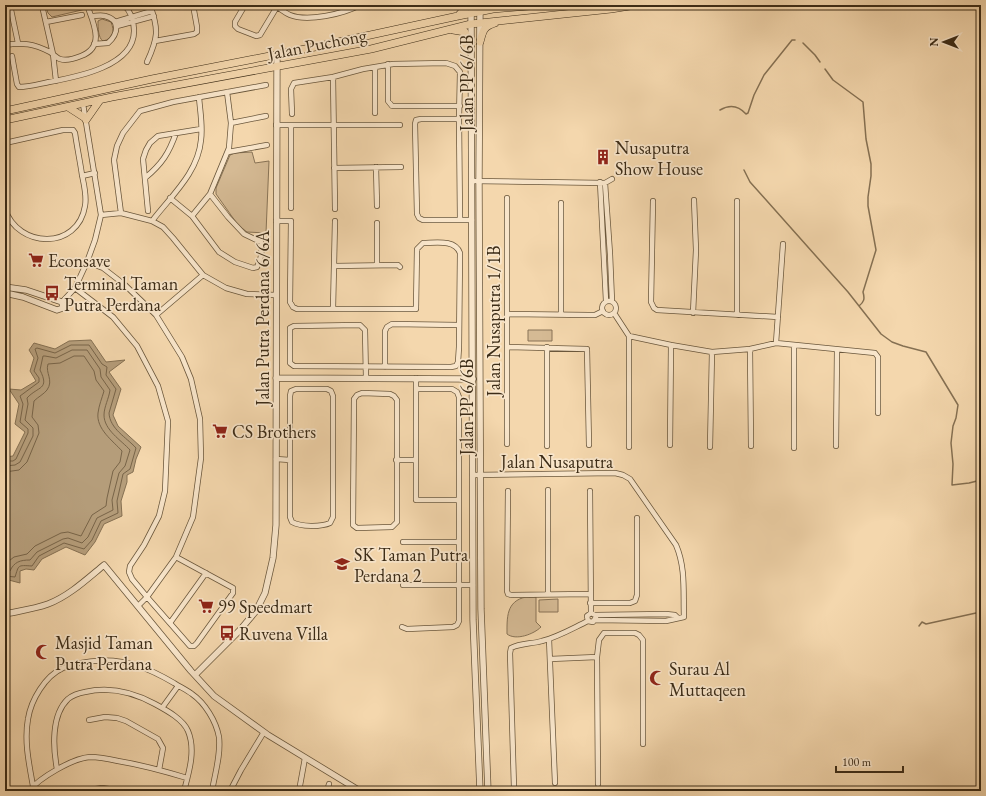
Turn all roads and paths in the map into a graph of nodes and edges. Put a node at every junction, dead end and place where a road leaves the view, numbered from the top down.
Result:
1 (10, 5) edge
2 (87, 5) edge
3 (124, 5) edge
4 (150, 5) edge
5 (193, 5) edge
6 (245, 5) edge
7 (360, 5) edge
8 (411, 5) edge
9 (418, 5) edge
10 (469, 5) edge
11 (541, 5) edge
12 (636, 5) edge
13 (277, 6) edge
14 (490, 7) edge
15 (480, 9) edge
16 (43, 10) dead end
17 (152, 11) junction
18 (471, 14) junction
19 (82, 15) dead end
20 (92, 16) junction
21 (154, 16) junction
22 (458, 16) junction
23 (133, 19) junction
24 (501, 20) junction
25 (46, 22) junction
26 (480, 23) junction
27 (116, 24) junction
28 (471, 24) junction
29 (448, 30) junction
30 (18, 42) junction
31 (155, 42) junction
32 (480, 42) junction
33 (94, 44) junction
34 (471, 44) junction
35 (5, 45) edge
36 (53, 54) junction
37 (276, 54) junction
38 (12, 56) dead end
39 (147, 62) dead end
40 (388, 64) junction
41 (276, 67) junction
42 (375, 67) junction
43 (333, 77) junction
44 (56, 81) junction
45 (266, 85) dead end
46 (107, 89) junction
47 (227, 92) junction
48 (199, 97) junction
49 (54, 100) junction
50 (100, 100) junction
51 (83, 104) junction
52 (460, 106) junction
53 (68, 107) junction
54 (5, 111) edge
55 (375, 113) dead end
56 (292, 114) dead end
57 (266, 116) dead end
58 (85, 119) junction
59 (459, 119) junction
60 (5, 120) edge
61 (231, 123) junction
62 (276, 125) junction
63 (291, 125) junction
64 (334, 125) junction
65 (400, 125) dead end
66 (201, 129) junction
67 (176, 133) junction
68 (5, 143) edge
69 (267, 145) dead end
70 (228, 152) junction
71 (376, 167) junction
72 (401, 167) dead end
73 (334, 168) junction
74 (95, 174) junction
75 (82, 176) junction
76 (145, 178) junction
77 (612, 179) dead end
78 (479, 180) junction
79 (472, 181) junction
80 (602, 183) junction
81 (210, 194) junction
82 (170, 198) junction
83 (507, 198) dead end
84 (694, 200) dead end
85 (653, 201) dead end
86 (737, 201) dead end
87 (561, 203) dead end
88 (377, 206) dead end
89 (291, 208) dead end
90 (5, 209) edge
91 (335, 209) dead end
92 (148, 211) dead end
93 (120, 213) junction
94 (101, 215) junction
95 (192, 216) junction
96 (460, 220) junction
97 (472, 220) junction
98 (152, 221) junction
99 (276, 221) junction
100 (335, 221) dead end
101 (377, 223) dead end
102 (603, 239) junction
103 (609, 239) junction
104 (783, 244) dead end
105 (610, 254) junction
106 (604, 255) junction
107 (87, 262) junction
108 (377, 265) junction
109 (334, 266) junction
110 (400, 267) dead end
111 (203, 275) junction
112 (6, 286) edge
113 (75, 288) junction
114 (5, 293) edge
115 (276, 295) junction
116 (606, 301) junction
117 (612, 301) junction
118 (62, 302) junction
119 (333, 309) junction
120 (603, 312) junction
121 (614, 313) junction
122 (693, 313) junction
123 (507, 314) junction
124 (561, 314) junction
125 (156, 315) junction
126 (737, 315) junction
127 (778, 317) junction
128 (459, 325) junction
129 (629, 336) junction
130 (776, 343) junction
131 (671, 345) junction
132 (794, 346) junction
133 (508, 347) junction
134 (547, 347) junction
135 (750, 349) junction
136 (837, 350) junction
137 (712, 352) junction
138 (366, 367) junction
139 (385, 367) junction
140 (276, 378) junction
141 (366, 378) junction
142 (416, 378) junction
143 (473, 378) junction
144 (416, 389) junction
145 (878, 413) dead end
146 (507, 444) dead end
147 (589, 445) dead end
148 (670, 445) dead end
149 (547, 446) dead end
150 (751, 446) dead end
151 (836, 446) dead end
152 (629, 447) dead end
153 (710, 447) dead end
154 (794, 448) dead end
155 (276, 459) junction
156 (290, 460) junction
157 (396, 460) junction
158 (416, 460) junction
159 (473, 475) junction
160 (480, 475) junction
161 (548, 490) dead end
162 (508, 491) dead end
163 (590, 491) dead end
164 (459, 500) junction
165 (638, 518) dead end
166 (403, 542) dead end
167 (459, 542) junction
168 (176, 557) junction
169 (206, 573) junction
170 (403, 585) dead end
171 (459, 585) junction
172 (473, 585) junction
173 (548, 594) junction
174 (590, 594) junction
175 (147, 597) junction
176 (590, 603) junction
177 (138, 606) junction
178 (5, 614) edge
179 (594, 616) junction
180 (588, 621) junction
181 (170, 623) junction
182 (402, 627) dead end
183 (549, 639) junction
184 (597, 657) junction
185 (550, 659) junction
186 (195, 675) junction
187 (178, 686) junction
188 (162, 708) junction
189 (89, 720) dead end
190 (264, 732) junction
191 (643, 744) dead end
192 (305, 758) junction
193 (57, 769) junction
194 (159, 770) junction
195 (187, 778) junction
196 (555, 783) dead end
197 (329, 784) dead end
198 (598, 784) dead end
199 (33, 786) junction
200 (514, 788) dead end
201 (115, 790) edge
202 (29, 791) edge
203 (85, 791) edge
204 (123, 791) edge
205 (184, 791) edge
206 (212, 791) edge
207 (230, 791) edge
208 (299, 791) edge
209 (327, 791) edge
210 (358, 791) edge
211 (480, 791) edge
212 (488, 791) edge

1 - 30 street
2 - 20 street
3 - 23 street
4 - 17 street
5 - 31 street
6 - 13 street
7 - 13 street
8 - 9 street
10 - 18 street, Jalan PP 6/6B
10 - 22 main road
11 - 14 main road, Jalan Puchong
12 - 24 main road, Jalan Puchong
14 - 15 main road, Jalan Puchong
15 - 18 main road, Jalan Puchong
15 - 26 street, Jalan PP 6/6B
16 - 25 street
17 - 21 street
17 - 23 street
18 - 22 main road, Jalan Puchong
18 - 28 street, Jalan PP 6/6B
19 - 25 street
20 - 27 street
20 - 33 street
21 - 23 street
21 - 31 street
22 - 37 main road, Jalan Puchong
23 - 27 street
23 - 44 street
24 - 26 main road, Jalan Puchong
24 - 32 main road
25 - 36 street
26 - 28 main road, Jalan Puchong
26 - 32 street, Jalan PP 6/6B
27 - 33 street
28 - 29 main road, Jalan Puchong
28 - 34 street, Jalan PP 6/6B
29 - 34 main road
29 - 41 main road, Jalan Puchong
30 - 35 street
30 - 36 street
31 - 39 street
32 - 78 street, Jalan PP 6/6B
33 - 36 street
34 - 79 street, Jalan PP 6/6B
36 - 44 street
37 - 41 street, Jalan Putra Perdana 6/6A
37 - 46 main road, Jalan Puchong
38 - 44 street
40 - 42 street
40 - 52 street
40 - 52 street
41 - 50 main road, Jalan Puchong
41 - 62 street, Jalan Putra Perdana 6/6A
42 - 43 street
42 - 55 street
43 - 56 street
43 - 64 street
45 - 47 street
46 - 49 main road, Jalan Puchong
46 - 51 main road
47 - 48 street
47 - 61 street
48 - 66 street
48 - 93 street
49 - 51 main road
49 - 54 main road, Jalan Puchong
50 - 51 main road, Jalan Puchong
50 - 58 main road
51 - 53 main road, Jalan Puchong
51 - 58 street
52 - 59 street
53 - 58 main road
53 - 60 main road, Jalan Puchong
57 - 61 street
58 - 74 street
59 - 96 street
59 - 96 street
61 - 70 street
62 - 63 street
62 - 99 street, Jalan Putra Perdana 6/6A
63 - 64 street
63 - 89 street
64 - 65 street
64 - 73 street
66 - 67 street
66 - 82 street
67 - 76 street
67 - 76 street
68 - 75 street
69 - 70 street
70 - 81 street
71 - 72 street
71 - 73 street
71 - 88 street
73 - 91 street
74 - 75 street
74 - 94 street
75 - 90 street
76 - 92 street
77 - 80 street
78 - 79 street
78 - 80 street
78 - 160 street, Jalan PP 6/6B
79 - 97 street, Jalan PP 6/6B
80 - 102 street
80 - 103 street
81 - 95 street
81 - 95 street
82 - 95 street
82 - 98 street
83 - 123 street, Jalan Nusaputra 1/1B
84 - 122 street
85 - 122 street
86 - 126 street
87 - 124 street
93 - 94 street
93 - 98 street
94 - 107 street
96 - 97 street
97 - 143 street, Jalan PP 6/6B
98 - 111 street
99 - 115 street, Jalan Putra Perdana 6/6A
99 - 119 street
100 - 109 street
101 - 108 street
102 - 103 street
102 - 106 street
103 - 105 street
104 - 127 street
105 - 106 street
105 - 117 street
106 - 116 street
107 - 113 street
107 - 125 street
108 - 109 street
108 - 110 street
109 - 119 street
111 - 115 street
111 - 125 street
112 - 118 street
113 - 118 street
113 - 175 street
114 - 118 street
115 - 140 street, Jalan Putra Perdana 6/6A
116 - 117 street
116 - 120 street
117 - 121 street
119 - 128 street
120 - 121 street
120 - 124 street
121 - 129 street
122 - 126 street
123 - 124 street
123 - 133 street, Jalan Nusaputra 1/1B
125 - 168 street
126 - 127 street
127 - 130 street
128 - 139 street
128 - 139 street
129 - 131 street
129 - 152 street
130 - 132 street
130 - 135 street
131 - 137 street
131 - 148 street
132 - 136 street
132 - 154 street
133 - 134 street
133 - 146 street, Jalan Nusaputra 1/1B
134 - 147 street
134 - 149 street
135 - 137 street
135 - 150 street
136 - 145 street
136 - 151 street
137 - 153 street
138 - 138 street
138 - 139 street
138 - 141 street
140 - 141 street
140 - 155 street, Jalan Putra Perdana 6/6A
141 - 142 street
142 - 143 street
142 - 144 street
143 - 159 street, Jalan PP 6/6B
144 - 158 street
144 - 164 street
155 - 156 street
155 - 186 street, Jalan Putra Perdana 6/6A
156 - 156 street
157 - 157 street
157 - 158 street
158 - 164 street
159 - 160 street, Jalan Nusaputra
159 - 172 street, Jalan PP 6/6B
160 - 179 street, Jalan Nusaputra
160 - 212 street, Jalan PP 6/6B
161 - 173 street
162 - 173 street
163 - 174 street
164 - 167 street
165 - 176 street
166 - 167 street
167 - 171 street
168 - 169 street
168 - 175 street
169 - 181 street
169 - 181 street
170 - 171 street
171 - 172 street
171 - 182 street
172 - 211 street, Jalan PP 6/6B
173 - 174 street
174 - 176 street
175 - 177 street
175 - 181 street
176 - 179 street
177 - 178 street
177 - 186 street
179 - 180 street
179 - 180 street
180 - 183 street
183 - 185 street
183 - 200 street
184 - 185 street
184 - 191 street
184 - 198 street
185 - 196 street
186 - 190 street
187 - 188 street
187 - 199 street
187 - 206 street
188 - 193 street
188 - 195 street
189 - 194 street
190 - 192 street
190 - 207 street
192 - 208 street
192 - 210 street
193 - 194 street
193 - 199 street
194 - 195 street
195 - 205 street
197 - 209 street
199 - 202 street
201 - 203 street
201 - 204 street

